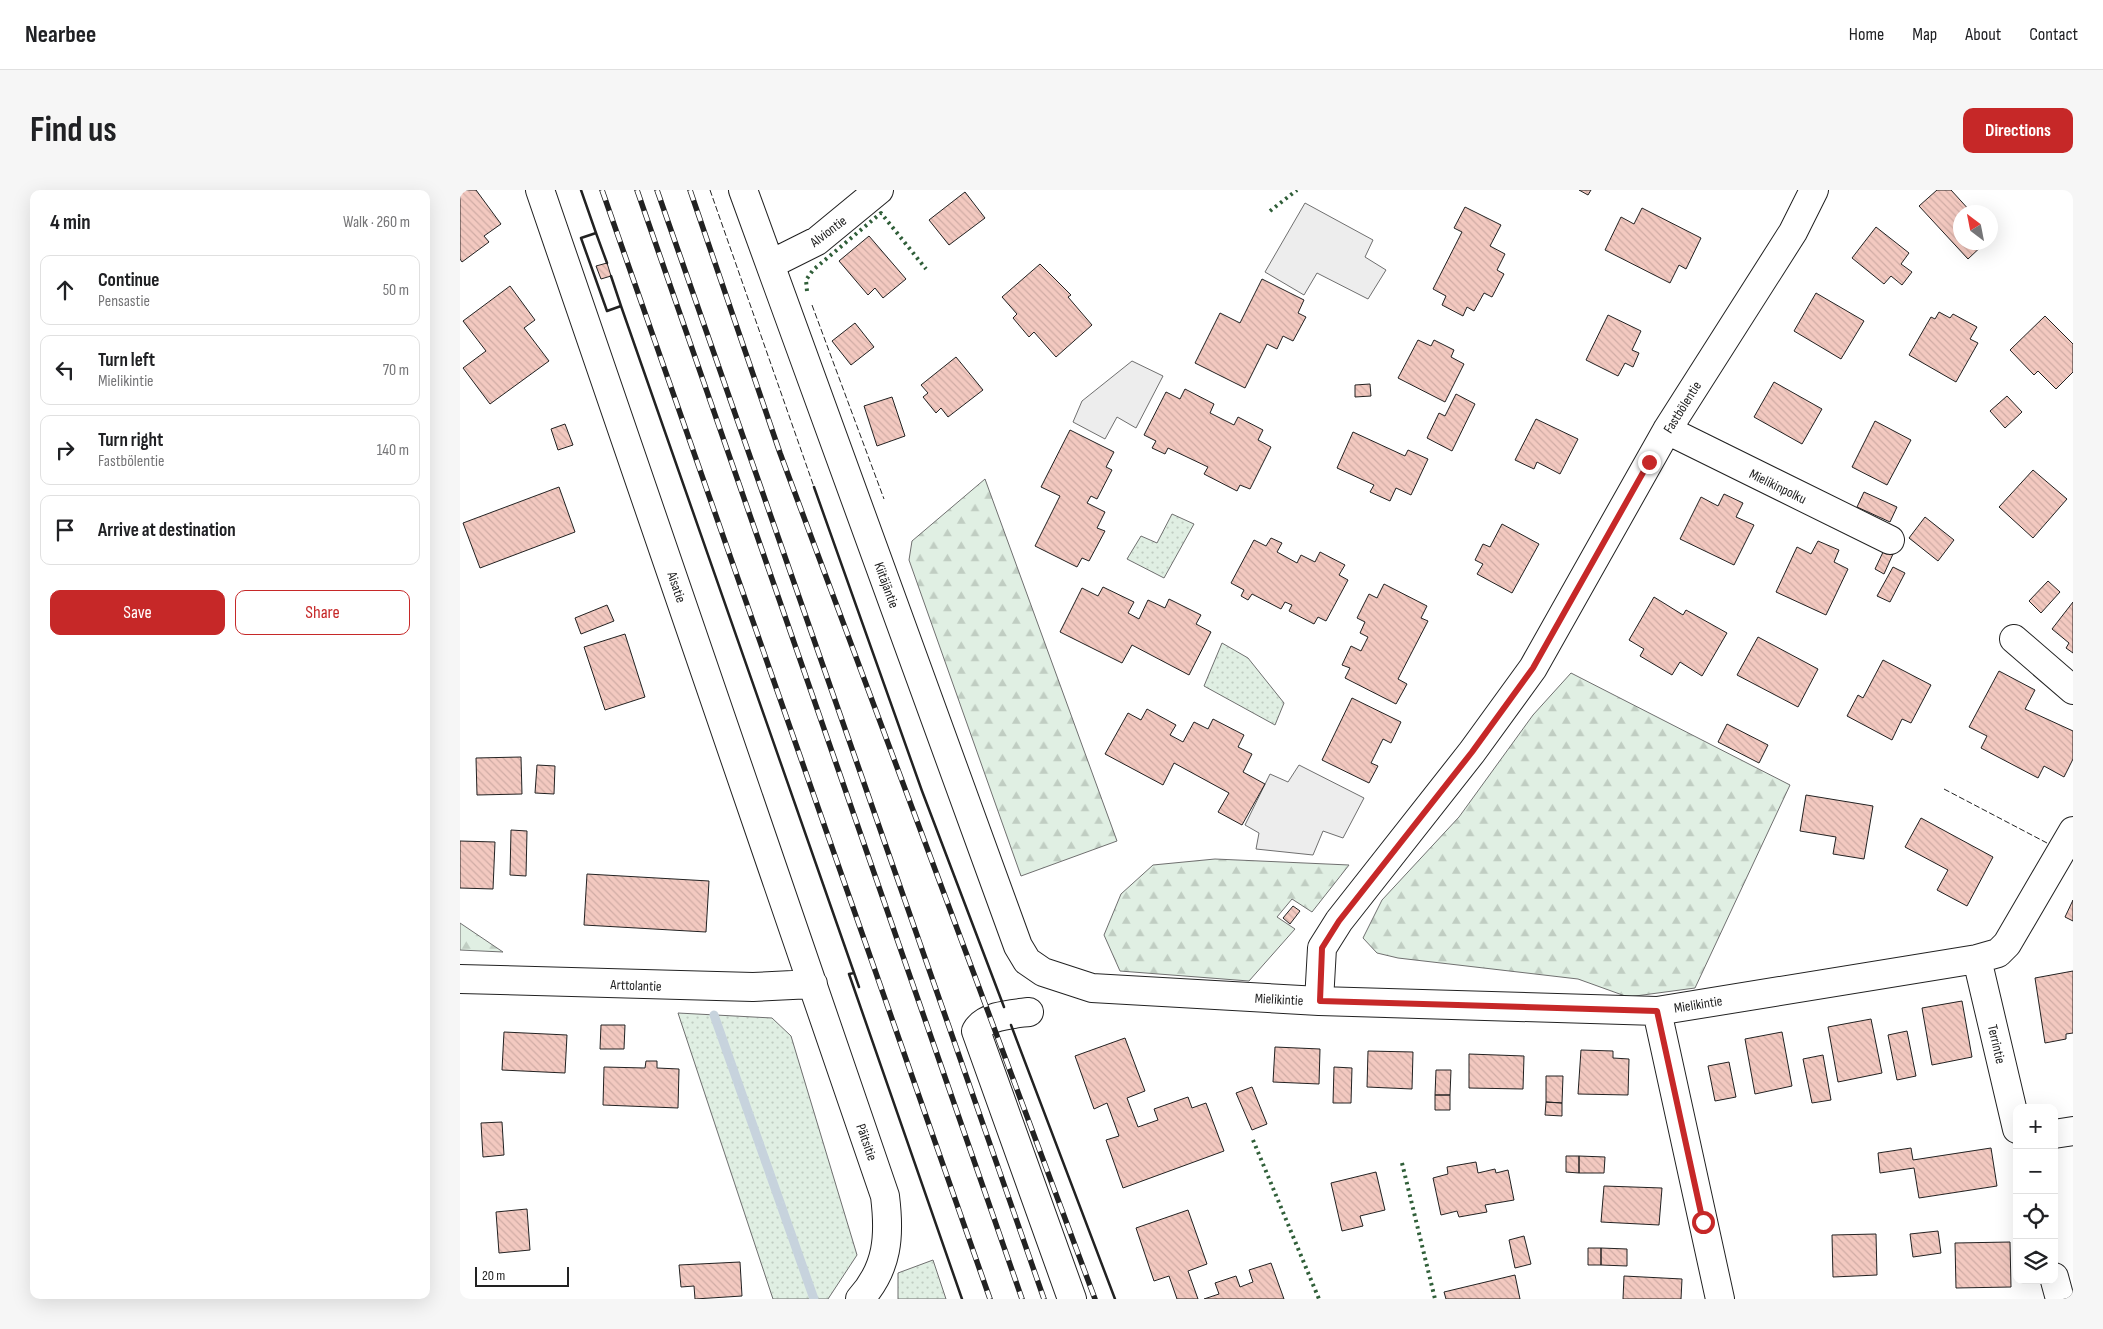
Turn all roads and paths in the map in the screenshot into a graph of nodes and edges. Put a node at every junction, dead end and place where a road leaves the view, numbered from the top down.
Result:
1 (540, 190) edge
2 (743, 190) edge
3 (879, 190) edge
4 (1814, 190) edge
5 (771, 264) junction
6 (1667, 430) junction
7 (1890, 540) dead end
8 (2014, 639) dead end
9 (2073, 690) edge
10 (2073, 831) edge
11 (1977, 959) junction
12 (1043, 972) joint
13 (460, 979) edge
14 (813, 984) junction
15 (1320, 1001) junction
16 (1657, 1011) junction
17 (1030, 1012) dead end
18 (2013, 1112) edge
19 (2073, 1131) edge
20 (2058, 1133) edge
21 (2056, 1284) edge
22 (878, 1288) edge
23 (860, 1299) edge
24 (1072, 1299) edge
25 (1720, 1299) edge
26 (2060, 1299) edge

1 - 14 street, Aisatie
2 - 5 street, Kiitäjäntie
3 - 5 street, Alviontie
4 - 6 street, Fastbölentie
5 - 12 street, Kiitäjäntie
6 - 7 street, Mielikinpolku
6 - 15 street, Fastbölentie
8 - 9 street
10 - 11 street, Mielikintie
11 - 16 street, Mielikintie
11 - 18 street, Terrintie
12 - 15 street, Mielikintie
13 - 14 street, Arttolantie
14 - 22 street, Päitsitie
15 - 16 street, Mielikintie
16 - 25 street
17 - 24 street
19 - 20 street
21 - 26 street
22 - 23 street, Päitsitie

